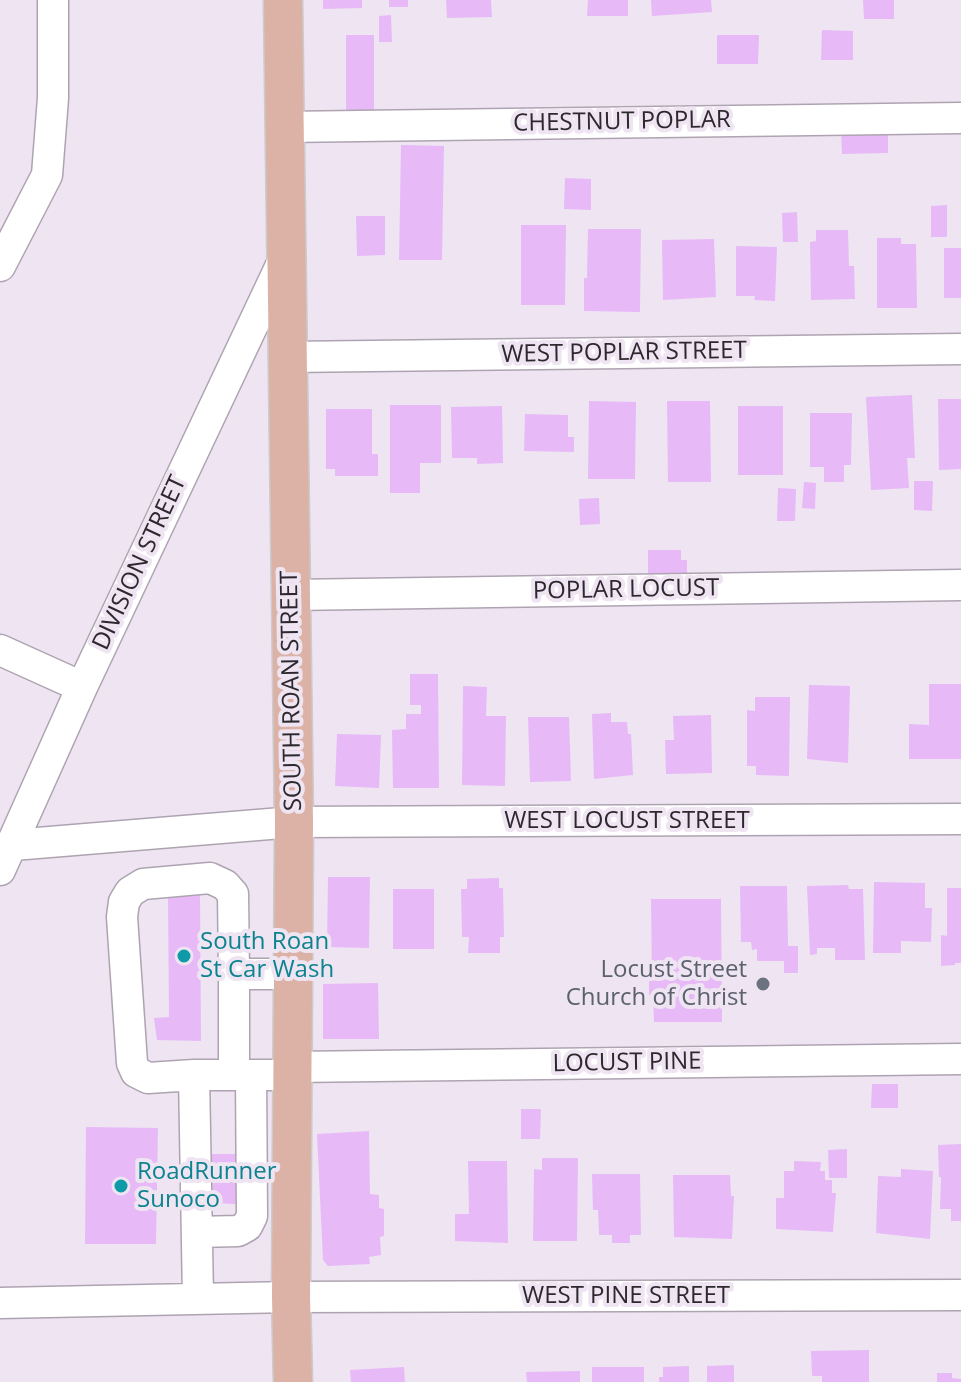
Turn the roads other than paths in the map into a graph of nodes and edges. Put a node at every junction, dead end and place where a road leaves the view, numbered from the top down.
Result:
1 (53, 0) edge
2 (283, 0) edge
3 (961, 118) edge
4 (284, 127) junction
5 (285, 258) junction
6 (0, 266) edge
7 (961, 349) edge
8 (287, 357) junction
9 (961, 585) edge
10 (291, 595) junction
11 (0, 650) edge
12 (82, 687) junction
13 (961, 819) edge
14 (294, 822) junction
15 (6, 858) edge
16 (234, 974) junction
17 (293, 974) junction
18 (961, 1059) edge
19 (292, 1071) junction
20 (194, 1075) junction
21 (243, 1075) junction
22 (197, 1232) junction
23 (961, 1295) edge
24 (291, 1297) junction
25 (198, 1299) junction
26 (0, 1303) edge
27 (293, 1382) edge

1 - 6 street
2 - 4 main road, SOUTH ROAN STREET
3 - 4 street, CHESTNUT POPLAR
4 - 5 main road, SOUTH ROAN STREET
5 - 8 main road, SOUTH ROAN STREET
5 - 12 street, DIVISION STREET
7 - 8 street, WEST POPLAR STREET
8 - 10 main road, SOUTH ROAN STREET
9 - 10 street, POPLAR LOCUST
10 - 14 main road, SOUTH ROAN STREET
11 - 12 street
12 - 15 street, DIVISION STREET
13 - 14 street, WEST LOCUST STREET
14 - 15 street, WEST LOCUST STREET
14 - 17 main road, SOUTH ROAN STREET
16 - 17 street
16 - 20 street, LOCUST PINE
16 - 21 street
17 - 19 main road, SOUTH ROAN STREET
18 - 19 street, LOCUST PINE
19 - 21 street, LOCUST PINE
19 - 24 main road, SOUTH ROAN STREET
20 - 21 street, LOCUST PINE
20 - 22 street
21 - 22 street
22 - 25 street
23 - 24 street, WEST PINE STREET
24 - 25 street, WEST PINE STREET
24 - 27 main road, SOUTH ROAN STREET
25 - 26 street, WEST PINE STREET

